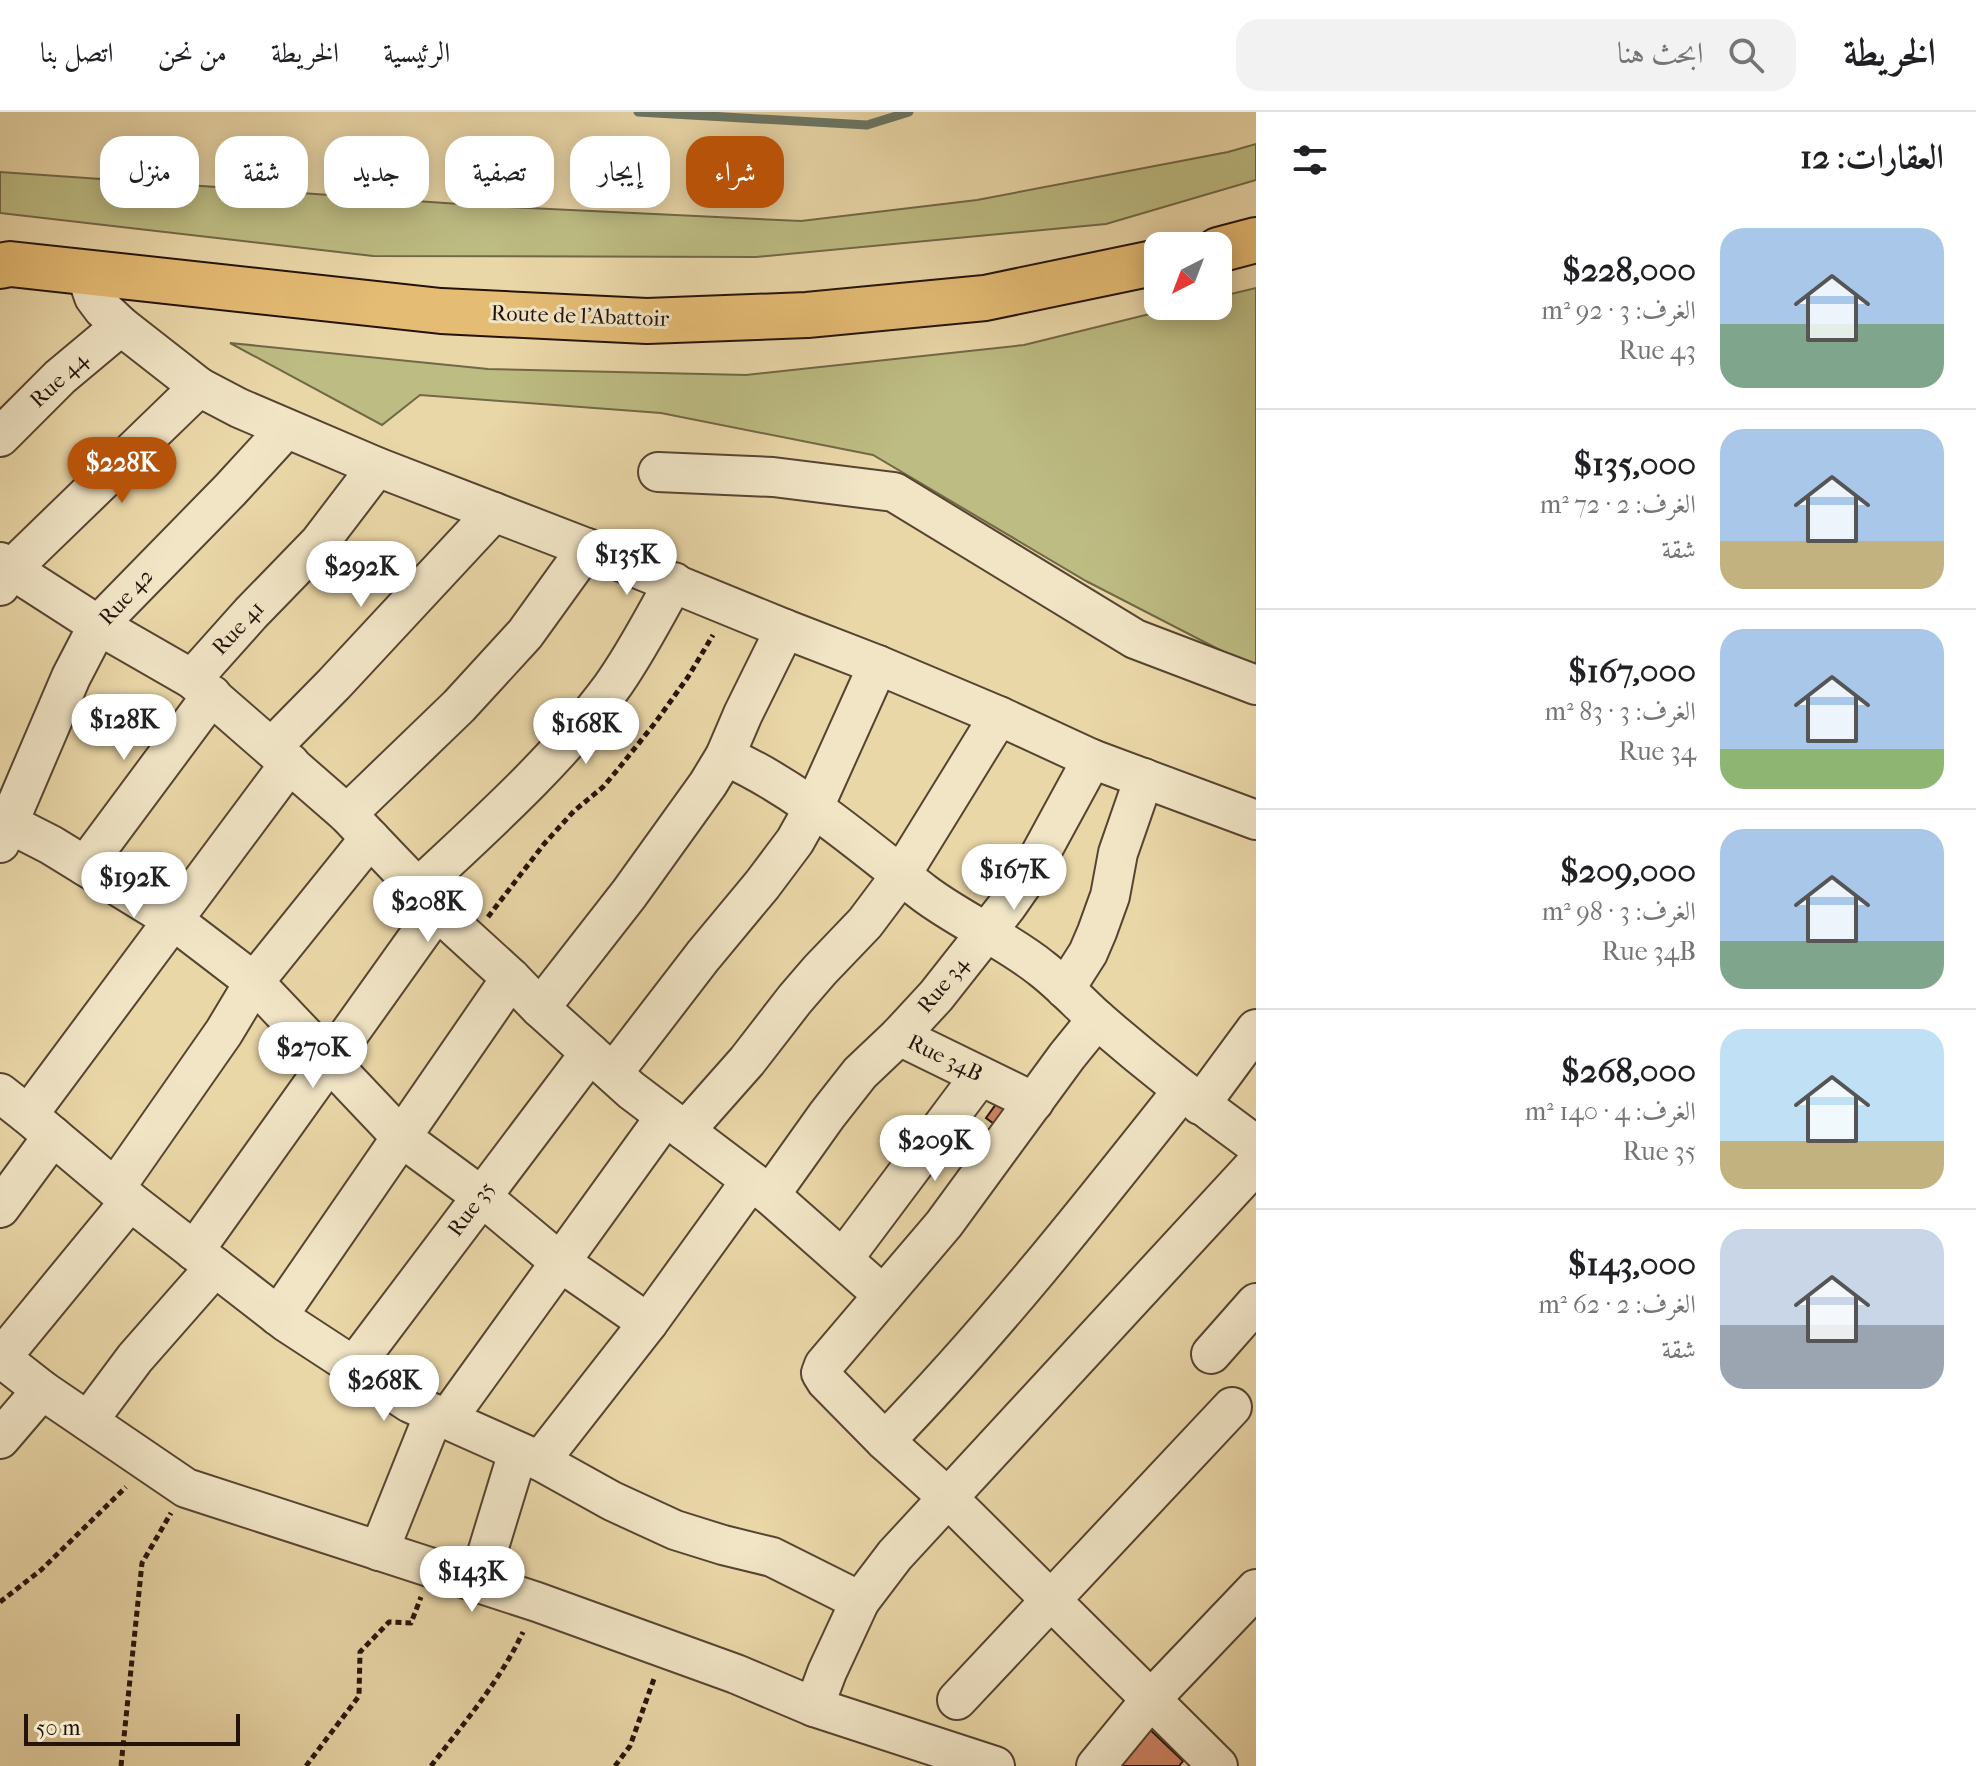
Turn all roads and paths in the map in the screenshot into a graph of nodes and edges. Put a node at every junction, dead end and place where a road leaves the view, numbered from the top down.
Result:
1 (1256, 240) edge
2 (1232, 246) edge
3 (1144, 265) edge
4 (3, 269) edge
5 (85, 271) junction
6 (121, 326) junction
7 (199, 387) junction
8 (286, 429) junction
9 (0, 437) edge
10 (377, 467) junction
11 (658, 472) dead end
12 (494, 512) junction
13 (587, 548) junction
14 (4, 572) edge
15 (674, 582) junction
16 (730, 607) junction
17 (98, 625) junction
18 (785, 629) junction
19 (878, 665) junction
20 (1256, 685) edge
21 (202, 687) junction
22 (999, 716) junction
23 (281, 755) junction
24 (725, 756) junction
25 (1092, 759) junction
26 (1144, 778) junction
27 (814, 807) junction
28 (1256, 820) edge
29 (359, 826) junction
30 (3, 829) edge
31 (85, 866) junction
32 (901, 875) junction
33 (429, 898) junction
34 (173, 920) junction
35 (987, 932) junction
36 (470, 940) junction
37 (511, 978) junction
38 (254, 982) junction
39 (1065, 989) junction
40 (540, 1008) junction
41 (1097, 1019) junction
42 (1256, 1029) edge
43 (899, 1036) junction
44 (329, 1061) junction
45 (601, 1063) junction
46 (980, 1076) junction
47 (1191, 1098) junction
48 (1034, 1102) junction
49 (27, 1115) edge
50 (675, 1124) junction
51 (401, 1137) junction
52 (1256, 1145) edge
53 (1256, 1164) edge
54 (760, 1188) junction
55 (122, 1194) junction
56 (481, 1196) junction
57 (0, 1208) edge
58 (204, 1259) junction
59 (843, 1259) junction
60 (560, 1262) junction
61 (883, 1295) junction
62 (1256, 1303) edge
63 (278, 1316) junction
64 (648, 1323) junction
65 (1211, 1354) dead end
66 (1, 1358) edge
67 (354, 1366) junction
68 (42, 1390) junction
69 (1232, 1407) dead end
70 (441, 1416) junction
71 (88, 1421) junction
72 (0, 1439) edge
73 (885, 1441) junction
74 (529, 1456) junction
75 (150, 1464) junction
76 (186, 1488) junction
77 (947, 1497) junction
78 (379, 1551) junction
79 (430, 1569) junction
80 (478, 1583) junction
81 (1256, 1589) edge
82 (860, 1601) junction
83 (1050, 1601) junction
84 (0, 1602) edge
85 (537, 1602) junction
86 (665, 1648) junction
87 (1151, 1699) junction
88 (957, 1700) dead end
89 (814, 1707) junction
90 (935, 1757) edge
91 (121, 1766) edge
92 (306, 1766) edge
93 (431, 1766) edge
94 (615, 1766) edge
95 (995, 1766) edge
96 (1096, 1766) edge
97 (1218, 1766) edge

1 - 2 main road
3 - 5 main road, Route de l’Abattoir
4 - 5 main road, Route de l’Abattoir
5 - 6 street
6 - 7 street
6 - 9 street, Rue 44
7 - 8 street
7 - 14 street
8 - 10 street
8 - 17 street, Rue 42
10 - 12 street
10 - 21 street, Rue 41
11 - 20 street
12 - 13 street
12 - 23 street
13 - 15 street
13 - 29 street
14 - 17 street
15 - 16 street
15 - 33 street
16 - 18 street
16 - 36 path
17 - 21 street
17 - 30 street, Rue 42
18 - 19 street
18 - 24 street
19 - 22 street
19 - 27 street, Rue 35
21 - 23 street
21 - 31 street, Rue 41
22 - 25 street
22 - 32 street
23 - 29 street
23 - 34 street
24 - 27 street
24 - 40 street
25 - 26 street
25 - 35 street, Rue 34
26 - 28 street
26 - 39 street
27 - 32 street
27 - 45 street, Rue 35
29 - 33 street
29 - 38 street
30 - 31 street
31 - 34 street
32 - 35 street
32 - 50 street
33 - 36 street
33 - 44 street
34 - 38 street
34 - 49 street
35 - 39 street
35 - 43 street, Rue 34
36 - 37 street
37 - 40 street
37 - 51 street
38 - 44 street
38 - 55 street
39 - 41 street
40 - 45 street
41 - 47 street
41 - 48 street
42 - 47 street
43 - 46 street, Rue 34B
43 - 54 street, Rue 34
44 - 51 street
44 - 58 street
45 - 50 street
45 - 56 street, Rue 35
46 - 48 street, Rue 34B
46 - 59 street
47 - 52 street
47 - 73 street
48 - 61 street
49 - 55 street
49 - 57 street
50 - 54 street
50 - 60 street
51 - 56 street
51 - 63 street
53 - 77 street
54 - 59 street
54 - 64 street, Rue 34
55 - 58 street
55 - 66 street
56 - 60 street
56 - 67 street, Rue 35
58 - 63 street
58 - 71 street
59 - 61 street
60 - 64 street
60 - 70 street
61 - 73 street
62 - 65 street
63 - 67 street
64 - 74 street, Rue 34
66 - 68 street
67 - 70 street
68 - 71 street
68 - 72 street
69 - 83 street
70 - 74 street
70 - 78 street
71 - 75 street
73 - 77 street
74 - 80 street
74 - 82 street
75 - 76 street
75 - 84 path
76 - 78 street
76 - 91 path
77 - 82 street
77 - 83 street
78 - 79 street
79 - 80 street
79 - 92 path
80 - 85 street
81 - 87 street
82 - 89 street
83 - 87 street
83 - 88 street
85 - 86 street
85 - 93 path
86 - 89 street
86 - 94 path
87 - 96 street
87 - 97 street
89 - 90 street
90 - 95 street

